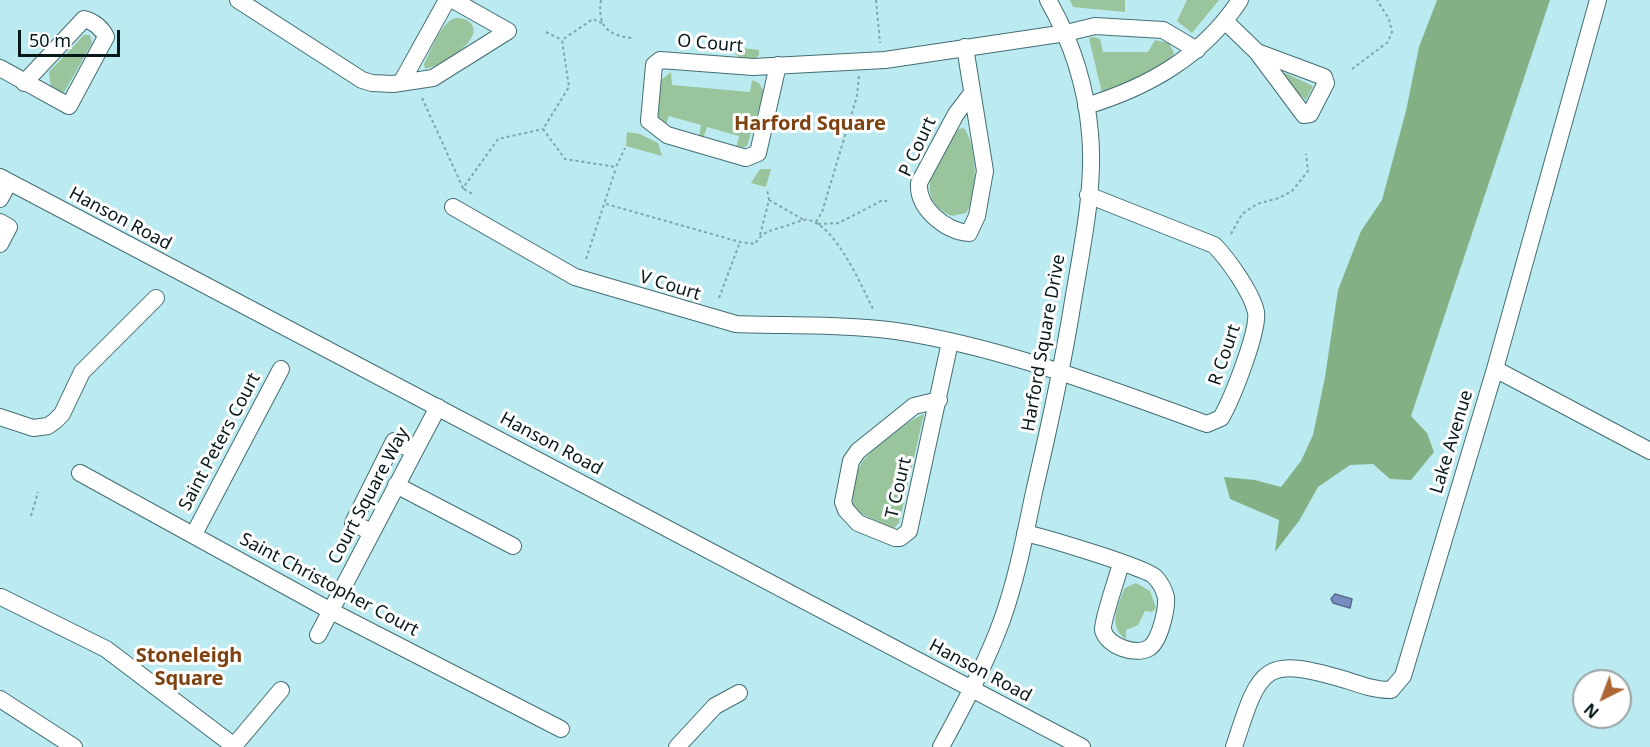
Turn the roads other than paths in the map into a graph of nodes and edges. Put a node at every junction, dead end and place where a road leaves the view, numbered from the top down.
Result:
1 (238, 0) edge
2 (447, 0) edge
3 (453, 0) edge
4 (1048, 0) edge
5 (1240, 0) edge
6 (1598, 0) edge
7 (1225, 21) junction
8 (1066, 33) junction
9 (965, 47) junction
10 (1197, 50) junction
11 (1257, 52) dead end
12 (778, 65) junction
13 (0, 68) edge
14 (24, 83) junction
15 (401, 83) junction
16 (972, 93) junction
17 (1086, 106) junction
18 (4, 180) edge
19 (1088, 195) junction
20 (0, 199) edge
21 (453, 207) dead end
22 (0, 222) edge
23 (0, 244) edge
24 (156, 298) dead end
25 (950, 342) junction
26 (281, 369) dead end
27 (1495, 369) junction
28 (1061, 372) junction
29 (939, 400) junction
30 (438, 407) junction
31 (0, 417) edge
32 (414, 451) junction
33 (1650, 451) edge
34 (80, 473) dead end
35 (396, 485) junction
36 (371, 532) junction
37 (1025, 533) junction
38 (194, 534) junction
39 (513, 546) dead end
40 (1121, 563) junction
41 (1, 597) edge
42 (331, 611) junction
43 (318, 635) dead end
44 (972, 689) junction
45 (281, 690) dead end
46 (739, 693) dead end
47 (0, 699) edge
48 (561, 729) dead end
49 (70, 746) edge
50 (233, 746) edge
51 (677, 747) edge
52 (941, 747) edge
53 (1082, 747) edge
54 (1234, 747) edge

1 - 15 street
2 - 15 street
3 - 15 street
4 - 8 street, Harford Square Drive
5 - 7 street
6 - 27 street, Lake Avenue
7 - 10 street
7 - 11 street
8 - 9 street, O Court
8 - 10 street, O Court
8 - 17 street, Harford Square Drive
9 - 12 street, O Court
9 - 16 street, P Court
10 - 17 street
12 - 12 street, O Court
13 - 14 street
14 - 14 street
16 - 16 street, P Court
17 - 19 street, Harford Square Drive
18 - 20 street
18 - 30 street, Hanson Road
19 - 28 street, Harford Square Drive
19 - 28 street, R Court
21 - 25 street, V Court
22 - 23 street
24 - 31 street
25 - 28 street, V Court
25 - 29 street, T Court
26 - 38 street, Saint Peters Court
27 - 33 street
27 - 54 street, Lake Avenue
28 - 37 street, Harford Square Drive
29 - 29 street, T Court
30 - 32 street, Court Square Way
30 - 44 street, Hanson Road
32 - 35 street, Court Square Way
32 - 36 street
34 - 38 street, Saint Christopher Court
35 - 36 street, Court Square Way
35 - 39 street
36 - 42 street, Court Square Way
37 - 40 street
37 - 44 street, Harford Square Drive
38 - 42 street, Saint Christopher Court
40 - 40 street
41 - 50 street
42 - 43 street, Court Square Way
42 - 48 street, Saint Christopher Court
44 - 52 street, Harford Square Drive
44 - 53 street, Hanson Road
45 - 50 street
46 - 51 street
47 - 49 street

